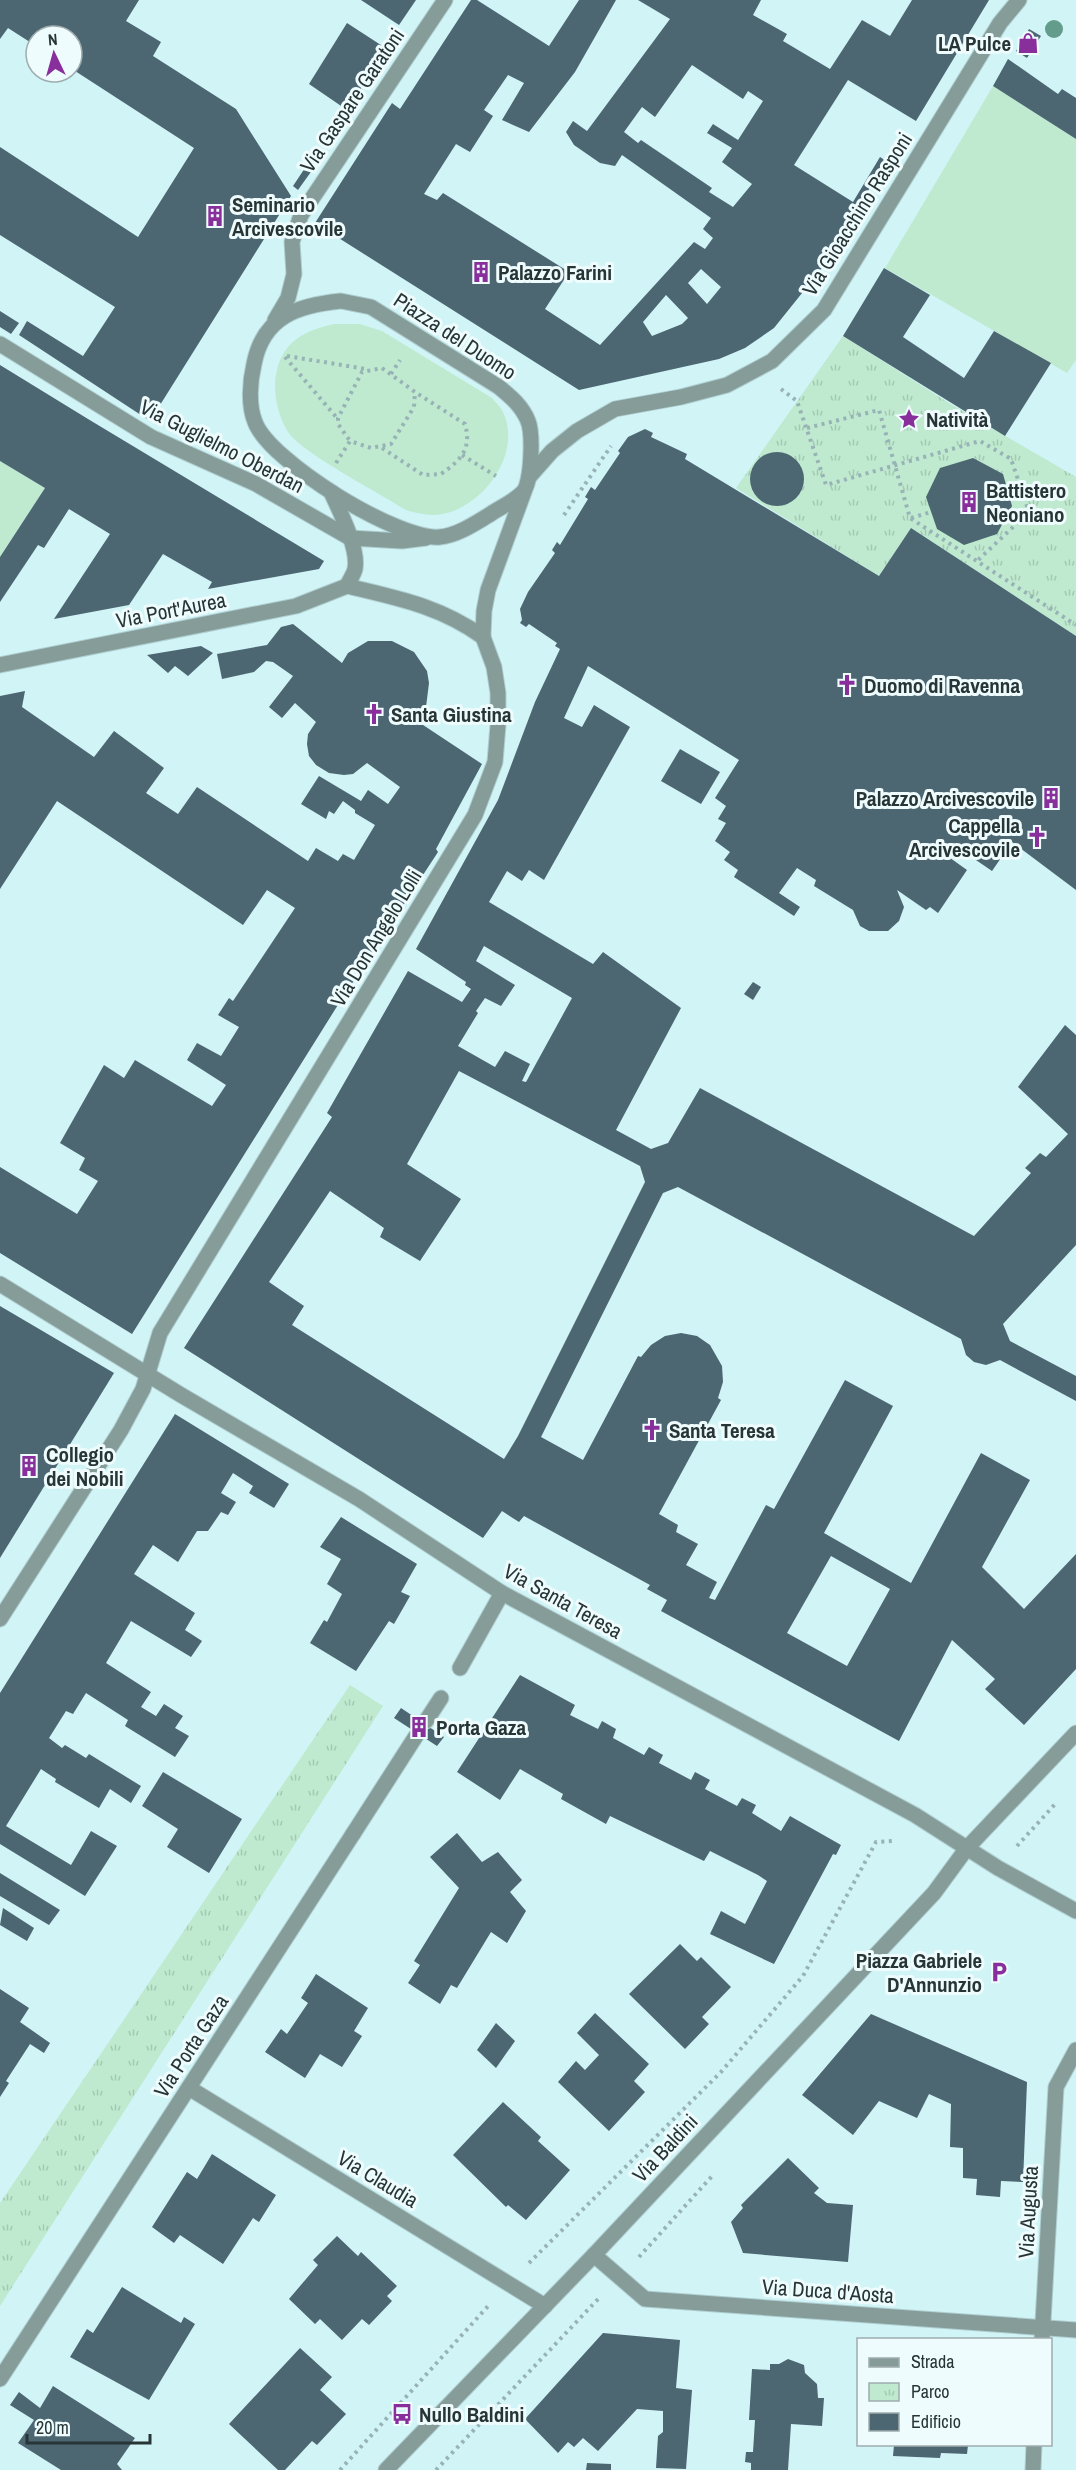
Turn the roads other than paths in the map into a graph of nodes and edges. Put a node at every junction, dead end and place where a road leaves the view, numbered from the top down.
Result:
1 (445, 0) edge
2 (1019, 0) edge
3 (270, 327) junction
4 (0, 344) edge
5 (527, 484) junction
6 (331, 492) junction
7 (439, 537) junction
8 (350, 538) junction
9 (347, 585) junction
10 (483, 637) junction
11 (0, 665) edge
12 (0, 1284) edge
13 (148, 1374) junction
14 (502, 1593) junction
15 (0, 1619) edge
16 (460, 1668) dead end
17 (441, 1698) dead end
18 (426, 1721) dead end
19 (1076, 1733) edge
20 (416, 1736) dead end
21 (967, 1848) junction
22 (1076, 1911) edge
23 (1076, 2050) edge
24 (189, 2088) junction
25 (594, 2255) junction
26 (545, 2306) junction
27 (1076, 2330) edge
28 (1043, 2333) edge
29 (0, 2379) edge
30 (1034, 2446) edge
31 (386, 2470) edge
32 (1033, 2470) edge

1 - 3 street, Via Gaspare Garatoni
2 - 5 street, Via Gioacchino Rasponi
3 - 5 street, Piazza del Duomo
3 - 6 street
4 - 8 street, Via Guglielmo Oberdan
5 - 7 street
5 - 10 street, Via Don Angelo Lolli
6 - 7 street
6 - 8 street
7 - 8 street, Via Guglielmo Oberdan
8 - 9 street
9 - 10 street
9 - 11 street, Via Port'Aurea
10 - 13 street, Via Don Angelo Lolli
12 - 13 street, Via Santa Teresa
13 - 14 street, Via Santa Teresa
13 - 15 street, Via Don Angelo Lolli
14 - 16 street
14 - 21 street, Via Santa Teresa
17 - 18 street
19 - 21 street, Via Baldini
20 - 24 street, Via Porta Gaza
21 - 22 street
21 - 25 street, Via Baldini
23 - 28 street, Via Augusta
24 - 26 street, Via Claudia
24 - 29 street, Via Porta Gaza
25 - 26 street, Via Baldini
25 - 28 street, Via Duca d'Aosta
26 - 31 street, Via Baldini
27 - 28 street, Via Duca d'Aosta
30 - 32 street

